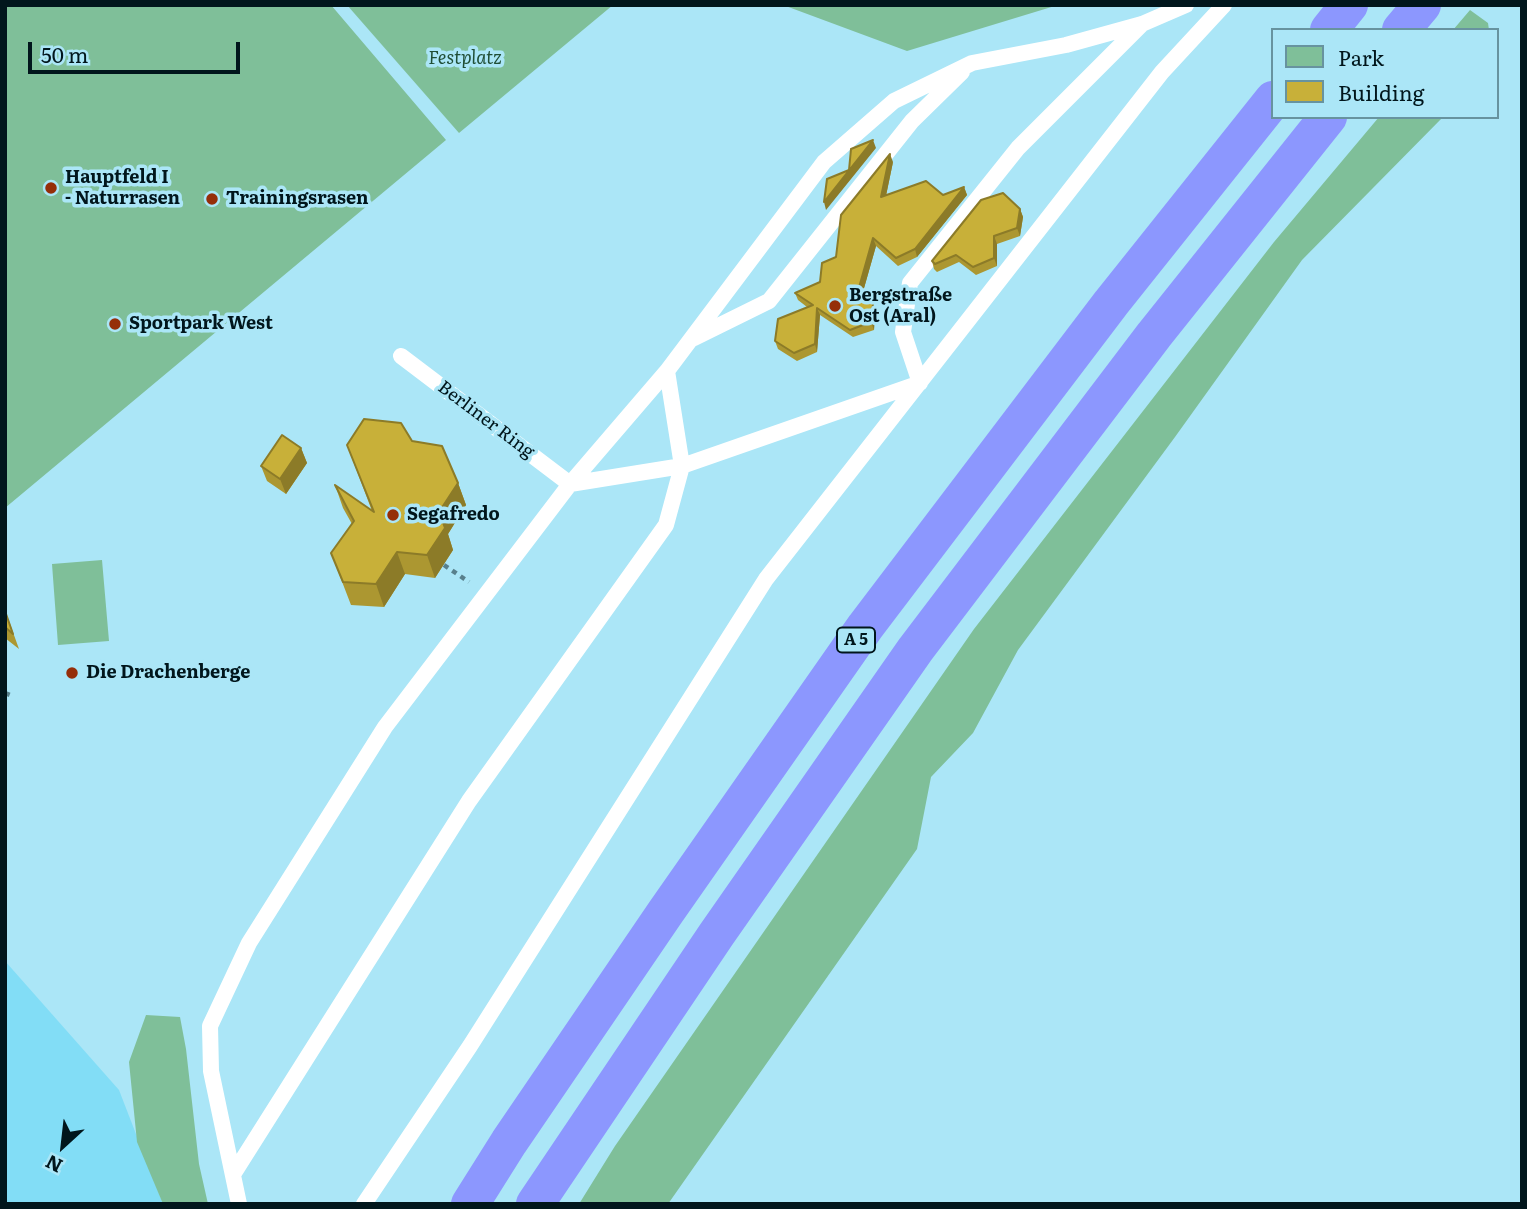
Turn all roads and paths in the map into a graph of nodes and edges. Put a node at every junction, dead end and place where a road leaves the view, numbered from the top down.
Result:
1 (1186, 5) edge
2 (1224, 5) edge
3 (1349, 5) edge
4 (1422, 5) edge
5 (1142, 24) junction
6 (1331, 28) edge
7 (1403, 28) edge
8 (971, 63) junction
9 (1272, 101) edge
10 (1326, 119) edge
11 (692, 339) junction
12 (401, 356) dead end
13 (667, 371) junction
14 (920, 383) junction
15 (682, 466) junction
16 (570, 484) junction
17 (444, 565) dead end
18 (486, 593) junction
19 (234, 1173) junction
20 (239, 1204) edge
21 (364, 1204) edge
22 (470, 1204) edge
23 (535, 1204) edge

1 - 5 lane
2 - 14 lane
3 - 6 highway
4 - 7 highway
5 - 8 lane
5 - 14 lane
8 - 11 lane
8 - 11 lane
9 - 22 highway, A 5
10 - 23 highway
11 - 13 lane
12 - 16 lane, Berliner Ring
13 - 15 lane
13 - 16 lane
14 - 15 lane
14 - 21 lane
15 - 16 lane
15 - 19 lane
16 - 18 lane
17 - 18 path
18 - 19 lane
19 - 20 lane

